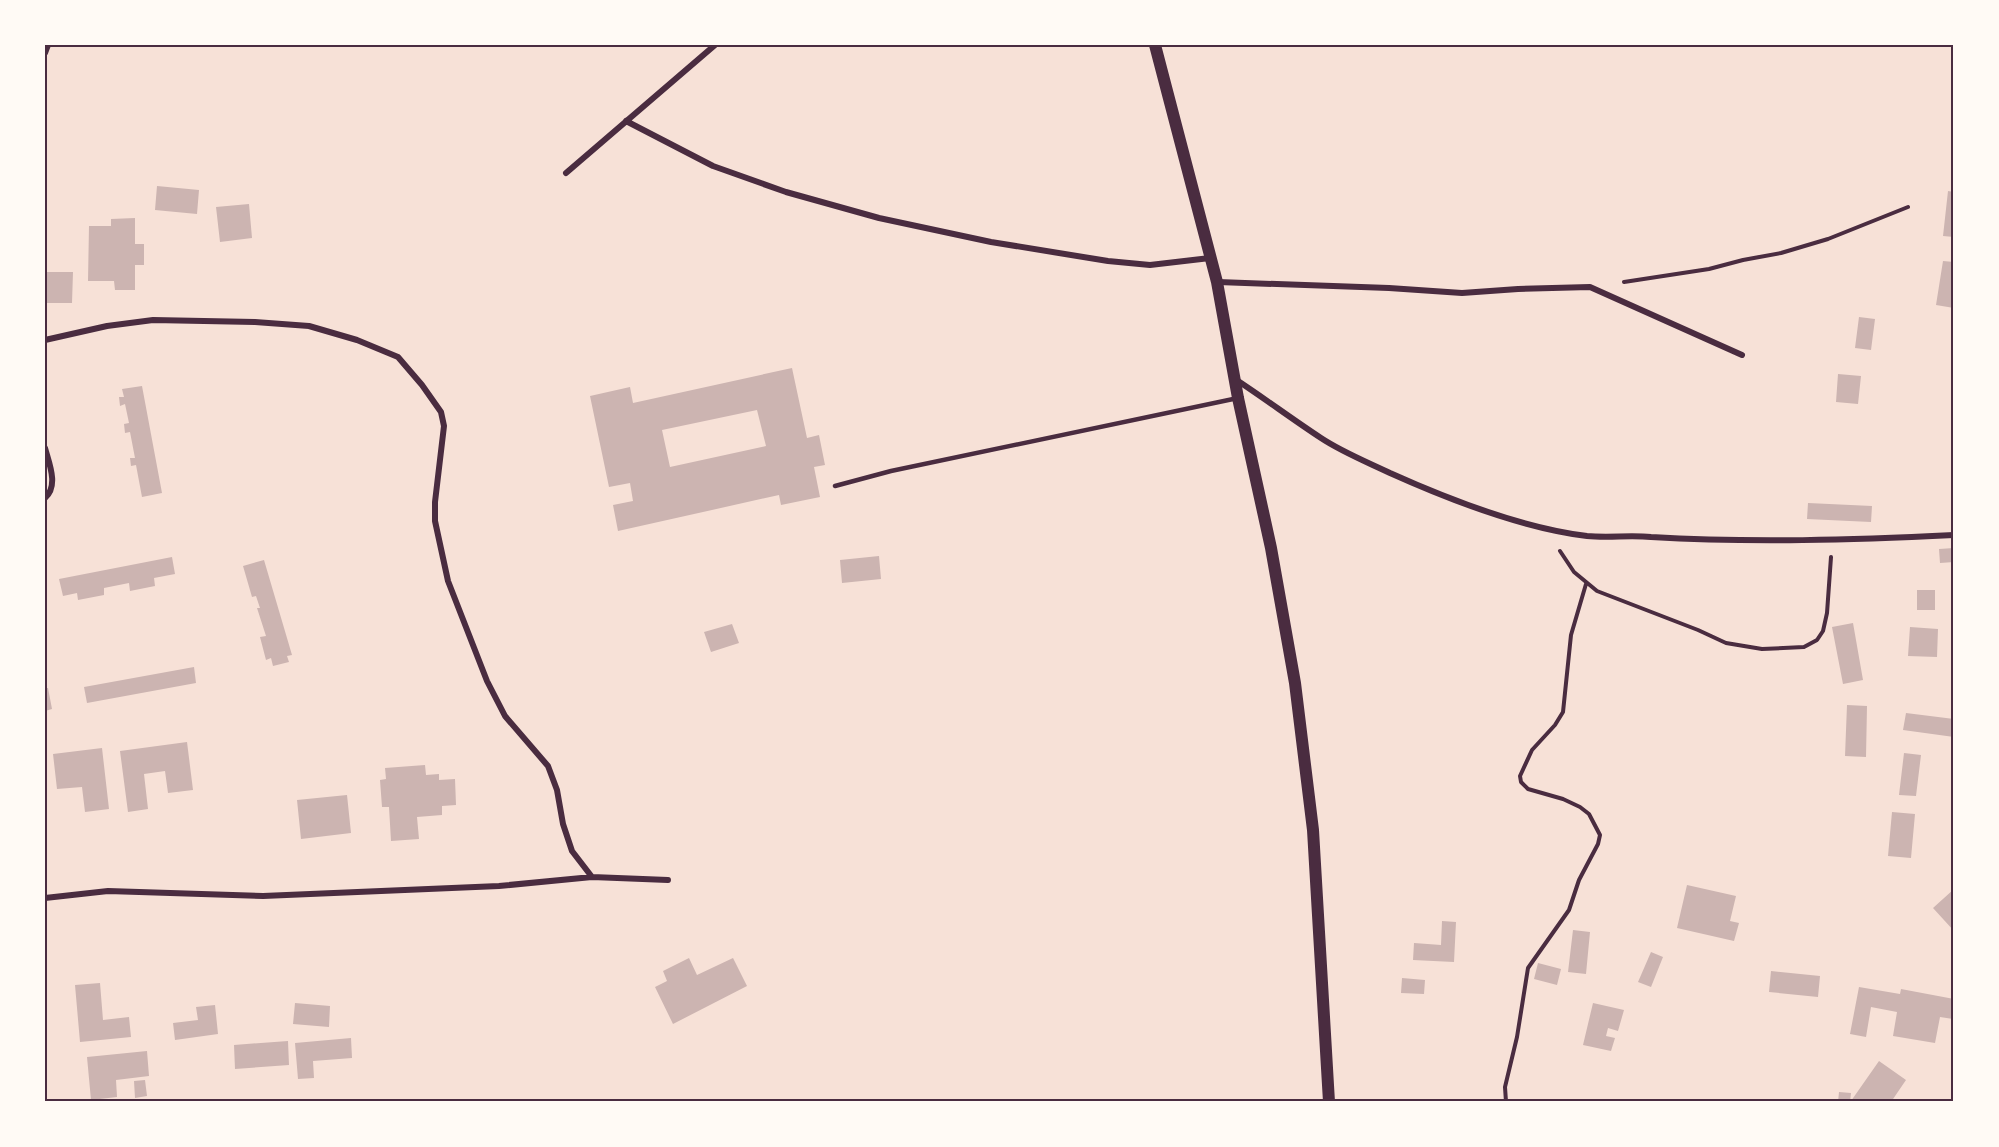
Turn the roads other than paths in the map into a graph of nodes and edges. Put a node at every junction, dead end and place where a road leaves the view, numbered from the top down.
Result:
1 (48, 45) edge
2 (715, 45) edge
3 (1155, 45) edge
4 (45, 53) edge
5 (626, 121) junction
6 (566, 173) dead end
7 (1209, 258) junction
8 (1217, 282) junction
9 (45, 339) edge
10 (1742, 355) dead end
11 (1235, 378) junction
12 (1238, 398) junction
13 (45, 448) edge
14 (835, 486) dead end
15 (45, 498) edge
16 (1954, 536) edge
17 (592, 876) junction
18 (668, 880) dead end
19 (45, 898) edge
20 (1329, 1102) edge

1 - 4 street
2 - 5 street
3 - 7 main road
5 - 6 street
5 - 7 street
7 - 8 main road
8 - 10 street
8 - 11 main road
9 - 17 street
11 - 12 main road
11 - 16 street
12 - 14 lane
12 - 20 main road
13 - 15 street
17 - 18 street
17 - 19 street

